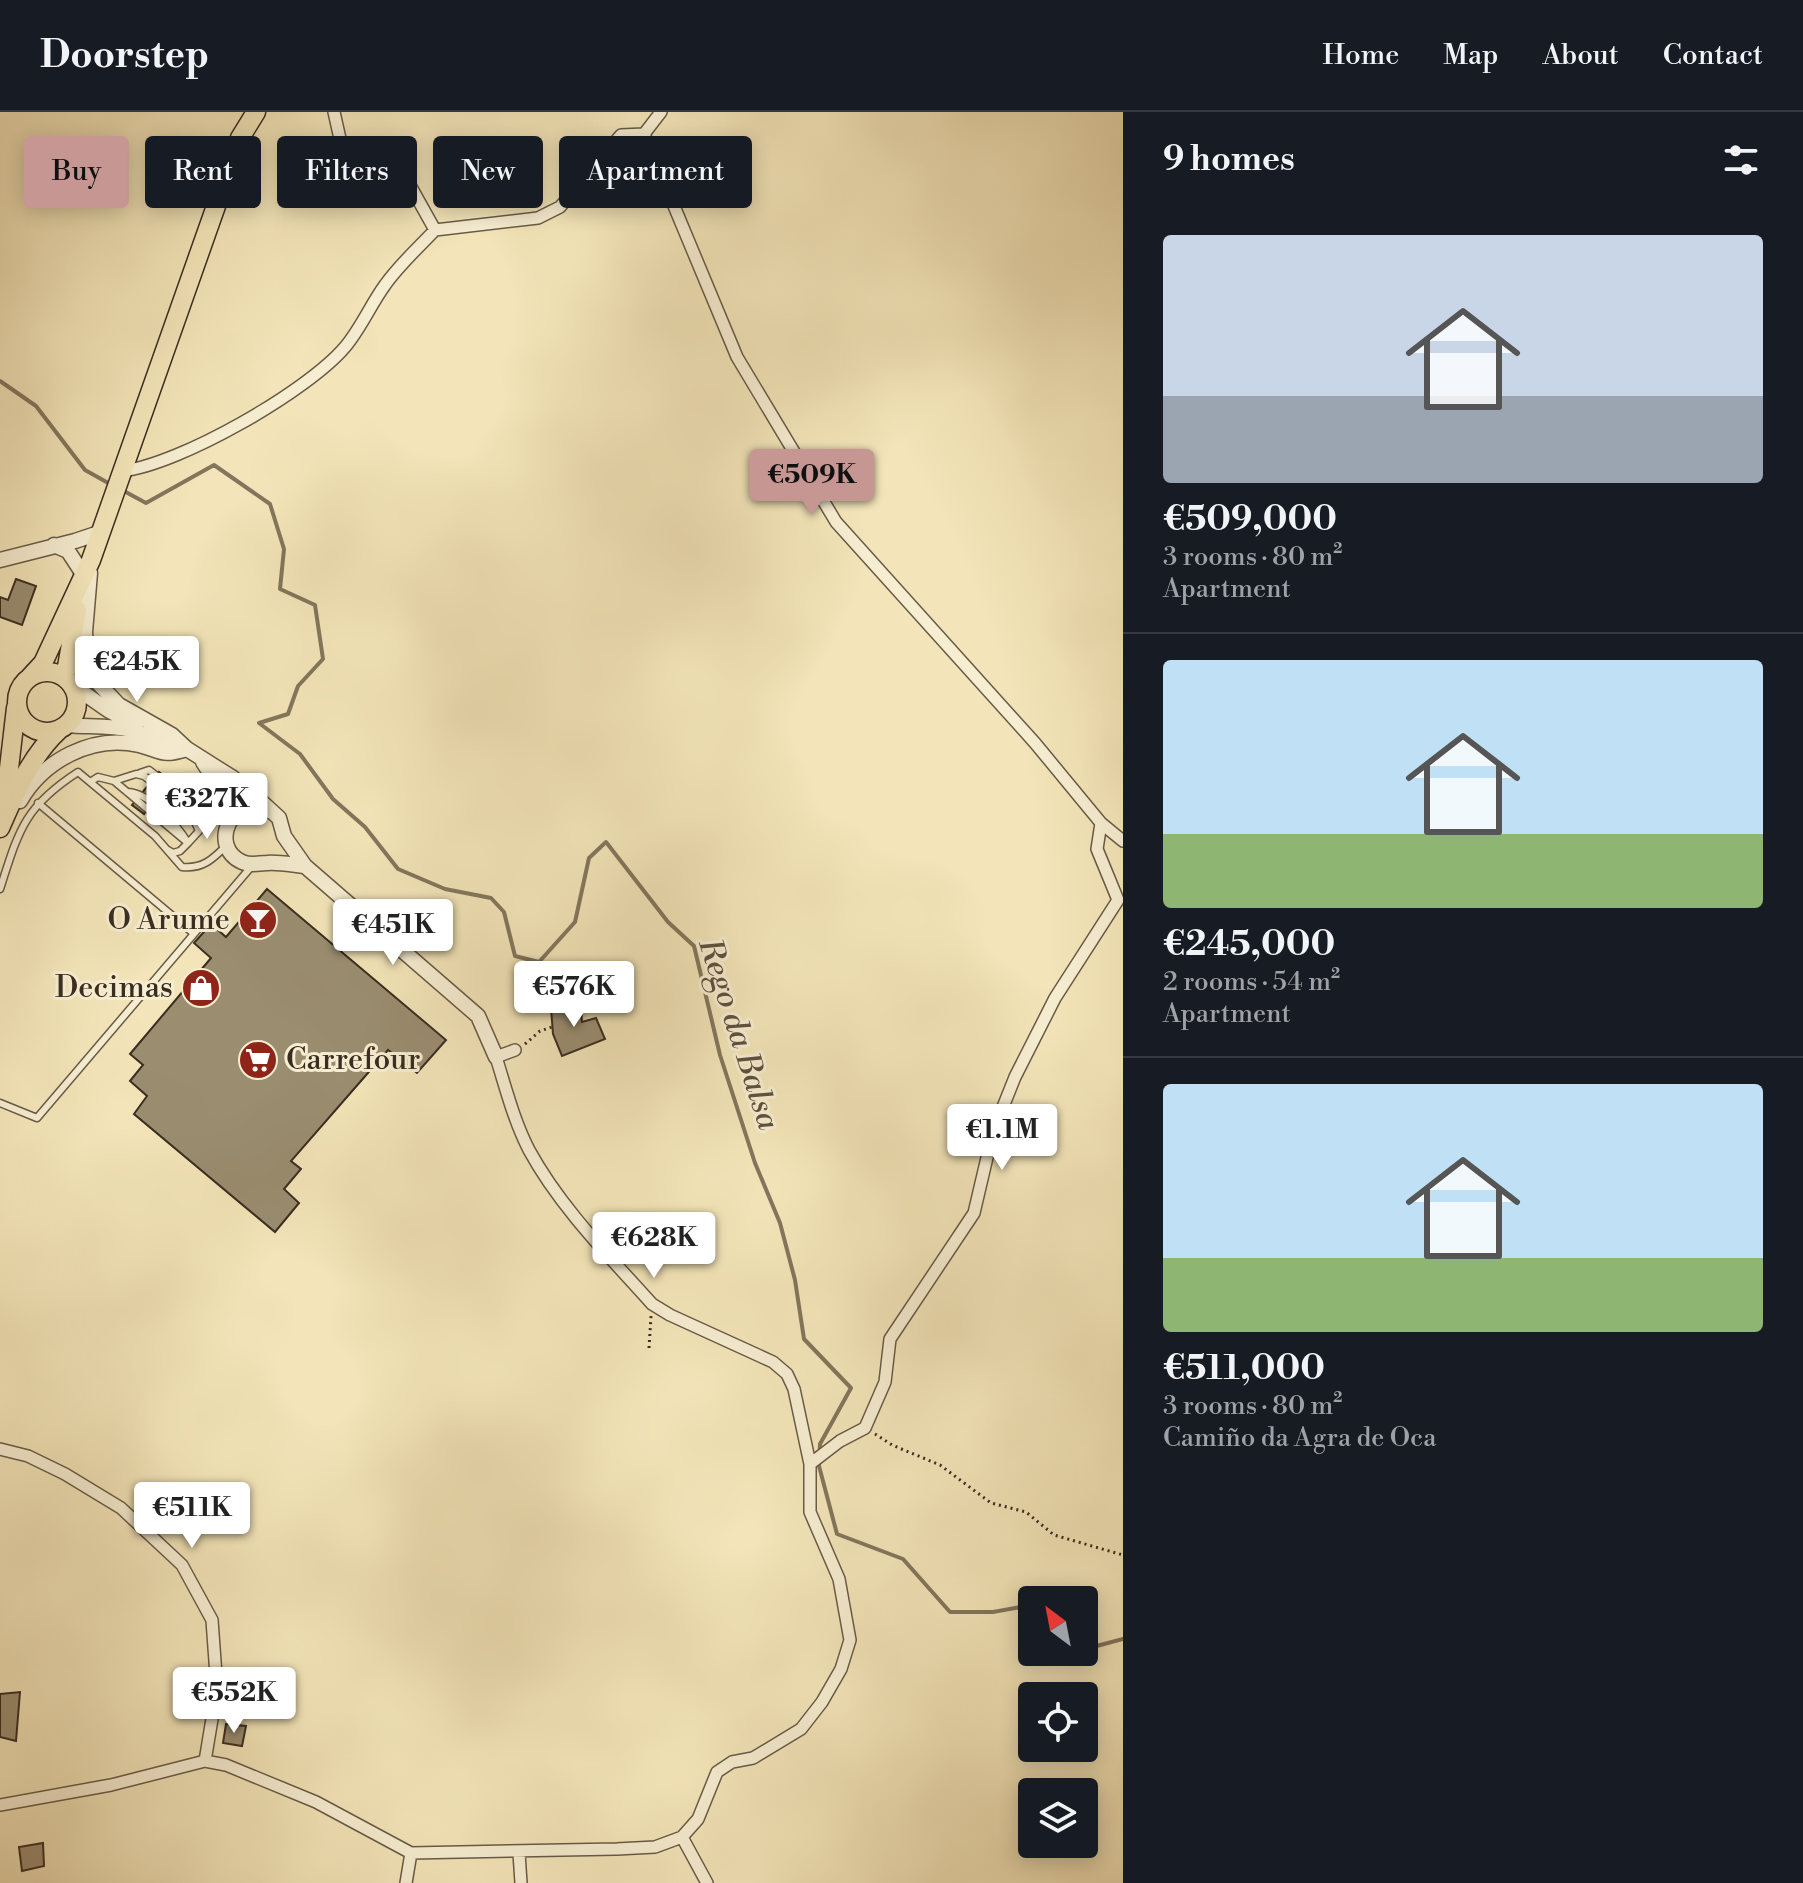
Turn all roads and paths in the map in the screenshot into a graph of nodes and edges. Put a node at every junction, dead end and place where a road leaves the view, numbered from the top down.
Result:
1 (256, 112) edge
2 (334, 112) edge
3 (661, 112) edge
4 (644, 134) junction
5 (435, 230) junction
6 (122, 471) junction
7 (102, 532) junction
8 (54, 545) junction
9 (0, 560) edge
10 (88, 568) junction
11 (30, 677) junction
12 (69, 681) junction
13 (16, 701) junction
14 (62, 728) junction
15 (187, 749) junction
16 (200, 758) junction
17 (114, 781) junction
18 (90, 782) junction
19 (38, 803) junction
20 (0, 807) edge
21 (272, 812) junction
22 (1101, 823) junction
23 (227, 824) junction
24 (0, 828) edge
25 (284, 836) junction
26 (0, 837) edge
27 (1123, 841) edge
28 (188, 843) junction
29 (227, 845) junction
30 (166, 848) junction
31 (260, 864) junction
32 (305, 866) junction
33 (0, 889) edge
34 (193, 933) junction
35 (552, 1027) dead end
36 (515, 1050) joint
37 (496, 1057) junction
38 (0, 1103) edge
39 (652, 1304) junction
40 (649, 1348) dead end
41 (865, 1428) junction
42 (0, 1449) edge
43 (811, 1464) junction
44 (1123, 1555) edge
45 (205, 1761) junction
46 (0, 1805) edge
47 (682, 1837) junction
48 (411, 1853) junction
49 (519, 1853) junction
50 (406, 1883) edge
51 (521, 1883) edge
52 (707, 1883) edge

1 - 6 main road
2 - 5 street
3 - 4 street
4 - 5 street
4 - 22 street
5 - 6 street
6 - 7 main road
7 - 8 street
7 - 10 main road
8 - 9 street
8 - 10 street
10 - 11 main road
10 - 12 main road
10 - 15 street
11 - 12 main road
11 - 13 main road
12 - 14 main road
12 - 15 street
13 - 14 main road
13 - 20 main road
14 - 15 street
14 - 24 main road
15 - 16 street
15 - 26 street
16 - 21 street
16 - 23 street
17 - 18 lane
17 - 28 lane
17 - 28 lane
18 - 19 lane
18 - 30 lane
19 - 33 lane
19 - 34 lane
21 - 23 street
21 - 25 street
22 - 27 street
22 - 41 street
23 - 29 street
25 - 31 street
25 - 32 street
28 - 30 lane
29 - 30 lane
29 - 31 street
31 - 32 street
31 - 34 lane
32 - 37 street
34 - 38 lane
35 - 36 path
36 - 37 street
37 - 39 street
39 - 40 path
39 - 43 street
41 - 43 street
41 - 44 path
42 - 45 street
43 - 47 street
45 - 46 street
45 - 48 street
47 - 49 street
47 - 52 street
48 - 49 street
48 - 50 street
49 - 51 street

